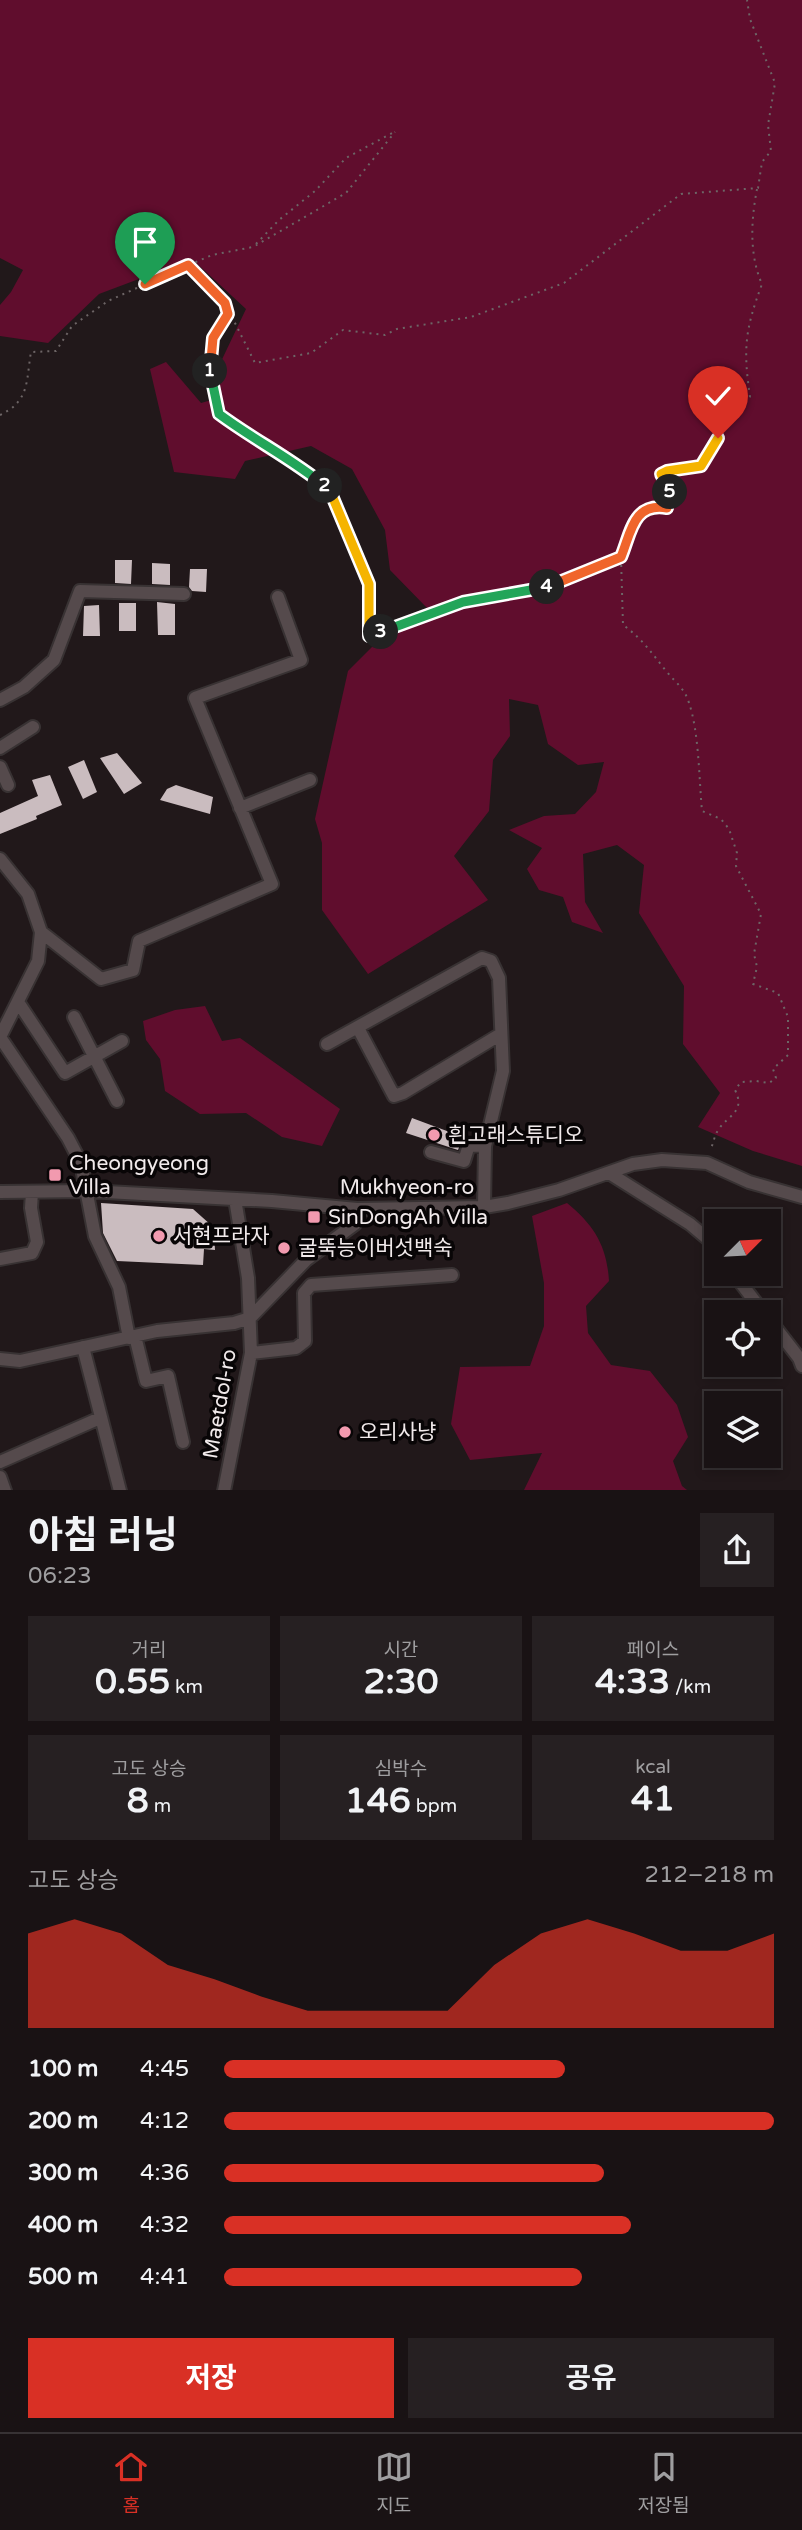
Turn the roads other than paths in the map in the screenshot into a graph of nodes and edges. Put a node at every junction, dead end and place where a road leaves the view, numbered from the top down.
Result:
1 (184, 594) dead end
2 (278, 597) dead end
3 (0, 700) edge
4 (33, 727) dead end
5 (0, 748) edge
6 (0, 767) edge
7 (310, 780) dead end
8 (8, 785) dead end
9 (240, 808) junction
10 (1, 860) edge
11 (41, 932) junction
12 (18, 1002) junction
13 (74, 1017) dead end
14 (358, 1028) junction
15 (501, 1034) junction
16 (0, 1037) edge
17 (122, 1041) dead end
18 (327, 1044) dead end
19 (95, 1056) junction
20 (117, 1101) dead end
21 (485, 1146) junction
22 (430, 1152) dead end
23 (609, 1172) junction
24 (88, 1191) junction
25 (0, 1192) edge
26 (32, 1192) junction
27 (802, 1197) edge
28 (234, 1199) junction
29 (484, 1207) junction
30 (357, 1209) junction
31 (704, 1236) edge
32 (0, 1259) edge
33 (452, 1275) dead end
34 (743, 1286) edge
35 (754, 1300) edge
36 (250, 1318) junction
37 (781, 1335) edge
38 (132, 1337) junction
39 (83, 1347) junction
40 (251, 1353) junction
41 (0, 1359) edge
42 (802, 1366) edge
43 (100, 1418) junction
44 (183, 1442) dead end
45 (0, 1462) edge
46 (0, 1477) edge
47 (5, 1490) edge
48 (120, 1490) edge
49 (224, 1490) edge

1 - 3 street
2 - 9 street
4 - 5 street
6 - 8 street
7 - 9 street
9 - 11 street
10 - 11 street
11 - 12 street
12 - 16 street
12 - 19 street
13 - 19 street
14 - 15 street
14 - 15 street
14 - 18 street
15 - 21 street
16 - 24 street
17 - 19 street
19 - 20 street
21 - 22 street
21 - 29 street
23 - 27 street, Mukhyeon-ro
23 - 29 street, Mukhyeon-ro
23 - 31 street
24 - 26 street, Mukhyeon-ro
24 - 28 street, Mukhyeon-ro
24 - 38 street
25 - 26 street, Mukhyeon-ro
26 - 32 street
28 - 30 street, Mukhyeon-ro
28 - 36 street, Maetdol-ro
29 - 30 street, Mukhyeon-ro
30 - 36 street
33 - 40 street
34 - 35 street
36 - 38 street
36 - 40 street, Maetdol-ro
37 - 42 street
38 - 39 street
38 - 44 street
39 - 41 street
39 - 43 street
40 - 49 street, Maetdol-ro
43 - 45 street
43 - 48 street
46 - 47 street

